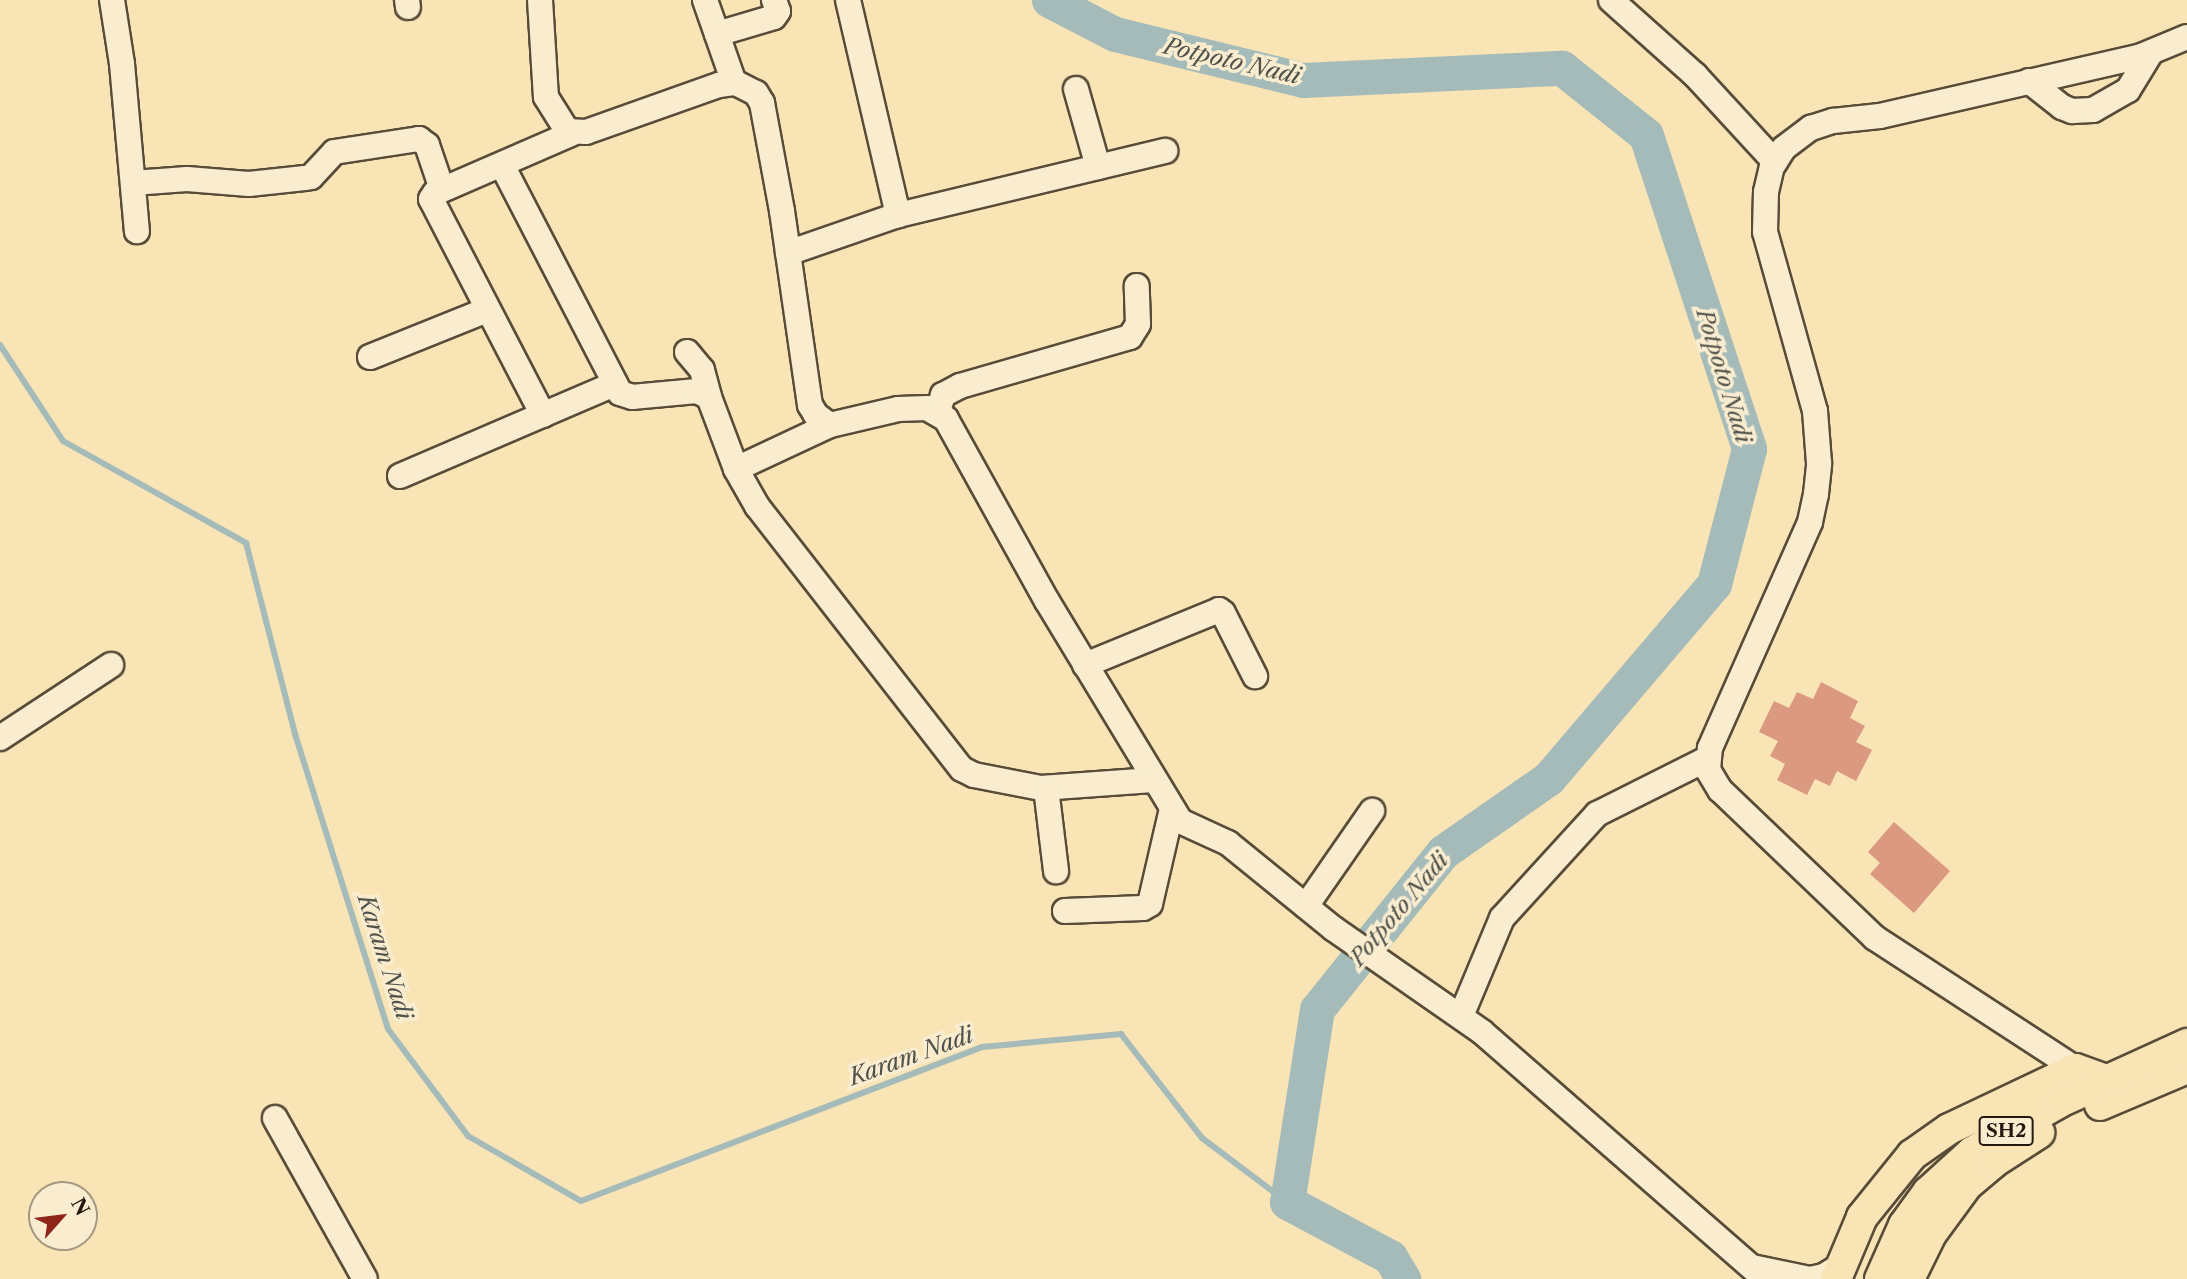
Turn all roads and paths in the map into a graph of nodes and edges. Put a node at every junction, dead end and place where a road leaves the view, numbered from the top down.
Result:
1 (112, 0) edge
2 (540, 0) edge
3 (705, 0) edge
4 (774, 0) edge
5 (848, 0) edge
6 (1611, 0) edge
7 (717, 34) junction
8 (2187, 37) edge
9 (2150, 54) junction
10 (2029, 81) junction
11 (734, 83) junction
12 (1076, 89) dead end
13 (573, 133) junction
14 (1165, 151) dead end
15 (1775, 162) junction
16 (502, 165) junction
17 (1098, 167) junction
18 (133, 183) junction
19 (442, 190) junction
20 (898, 215) junction
21 (137, 231) dead end
22 (788, 253) junction
23 (1137, 286) dead end
24 (487, 310) junction
25 (687, 352) dead end
26 (370, 357) dead end
27 (615, 384) junction
28 (709, 397) junction
29 (938, 412) junction
30 (543, 415) junction
31 (830, 425) junction
32 (736, 469) junction
33 (400, 476) dead end
34 (111, 665) dead end
35 (1085, 665) junction
36 (1255, 676) dead end
37 (0, 738) edge
38 (1707, 759) junction
39 (1153, 780) junction
40 (1046, 788) junction
41 (1172, 809) junction
42 (1372, 811) dead end
43 (1056, 871) dead end
44 (1306, 906) junction
45 (1065, 911) dead end
46 (1461, 1016) junction
47 (2187, 1045) edge
48 (2187, 1068) edge
49 (2077, 1069) junction
50 (2115, 1087) junction
51 (275, 1118) dead end
52 (1759, 1273) edge
53 (1838, 1273) edge
54 (365, 1279) edge
55 (1881, 1279) edge
56 (1909, 1279) edge

1 - 18 street
2 - 13 street
3 - 7 street
4 - 7 street
5 - 20 street
6 - 15 street
7 - 11 street
8 - 9 street
9 - 10 street
9 - 10 street
10 - 15 street
11 - 13 street
11 - 22 street
12 - 17 street
13 - 16 street
14 - 17 street
15 - 38 street
16 - 19 street
16 - 27 street
17 - 20 street
18 - 19 street
18 - 21 street
19 - 24 street
20 - 22 street
22 - 31 street
23 - 29 street
24 - 26 street
24 - 30 street
25 - 28 street
27 - 28 street
27 - 30 street
28 - 32 street
29 - 31 street
29 - 35 street
30 - 33 street
31 - 32 street
32 - 40 street
34 - 37 street
35 - 36 street
35 - 39 street
38 - 46 street
38 - 49 street
39 - 40 street
39 - 41 street
40 - 43 street
41 - 44 street
41 - 45 street
42 - 44 street
44 - 46 street
46 - 52 street
47 - 50 main road, SH2
48 - 50 main road, SH2
49 - 50 main road
49 - 53 main road
50 - 55 main road, SH2
50 - 56 main road, SH2
51 - 54 street
52 - 53 street

